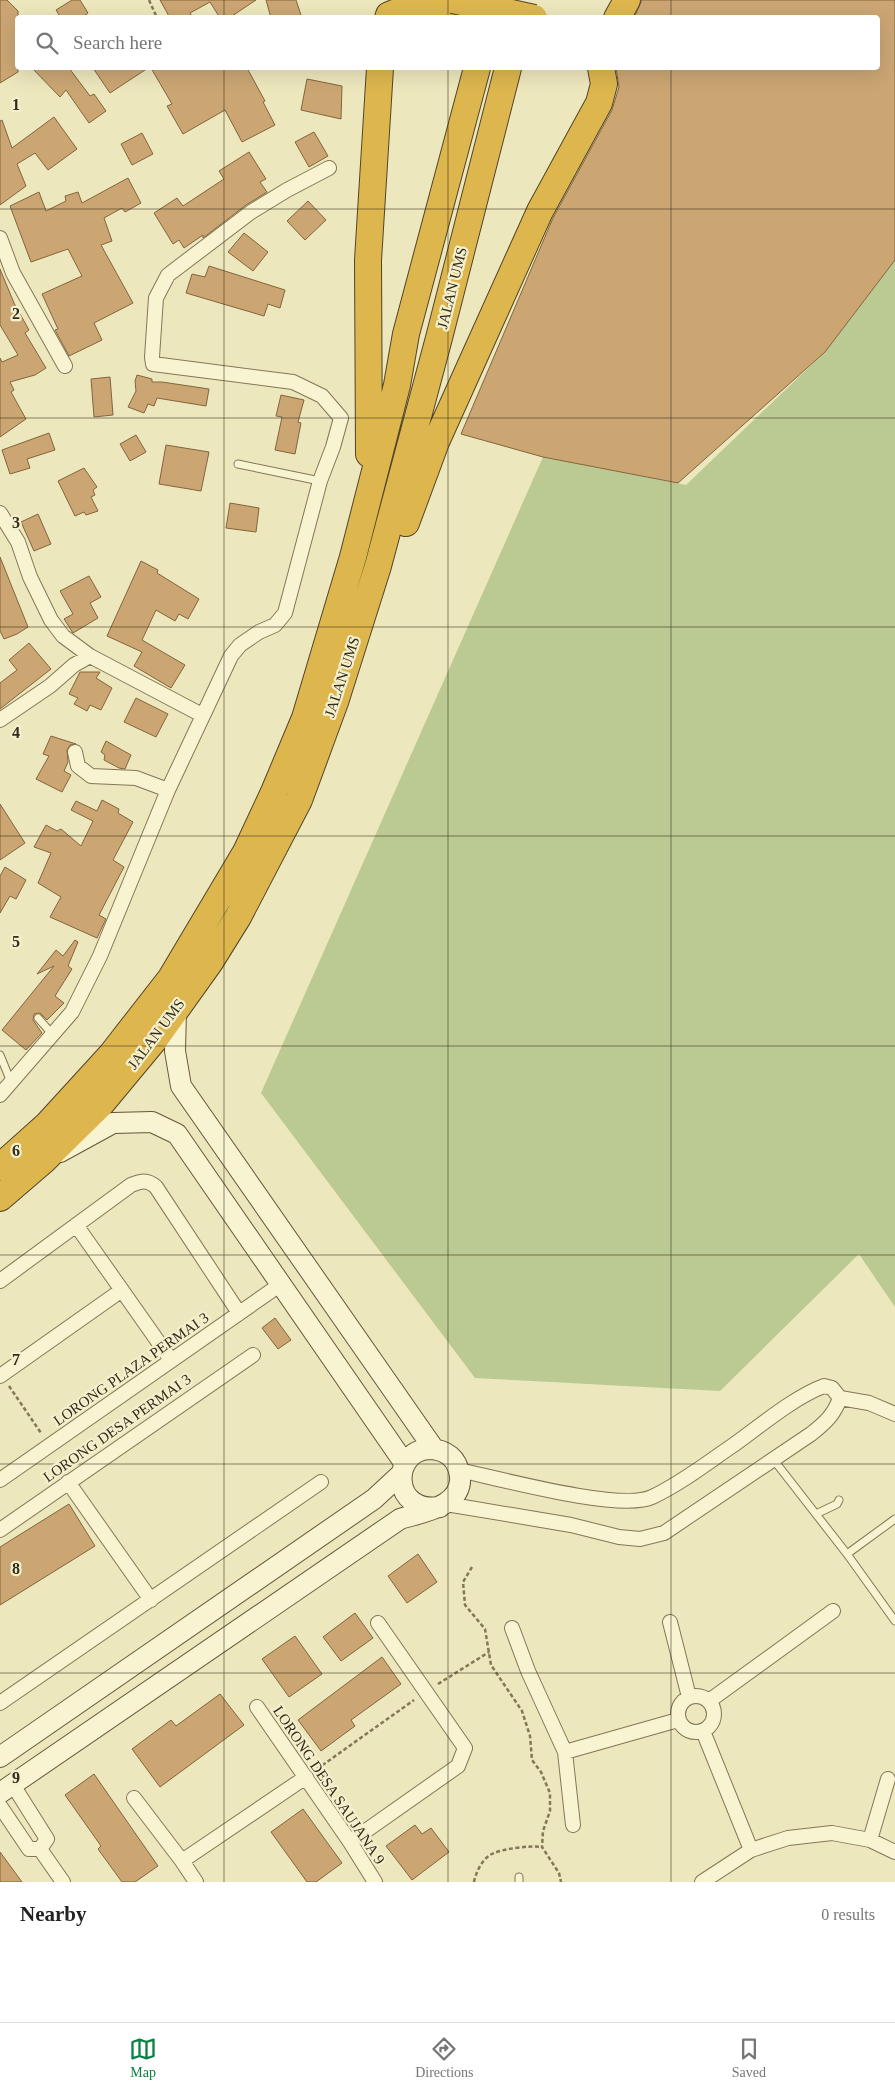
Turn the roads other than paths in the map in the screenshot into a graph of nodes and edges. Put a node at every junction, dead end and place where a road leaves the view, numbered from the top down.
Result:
1 (453, 0) edge
2 (495, 0) edge
3 (525, 0) edge
4 (626, 0) edge
5 (390, 15) edge
6 (469, 15) edge
7 (491, 15) edge
8 (520, 15) edge
9 (521, 15) edge
10 (618, 15) edge
11 (380, 70) edge
12 (476, 70) edge
13 (507, 70) edge
14 (602, 70) edge
15 (329, 168) dead end
16 (0, 238) edge
17 (65, 366) dead end
18 (238, 464) dead end
19 (320, 481) junction
20 (369, 495) junction
21 (0, 513) edge
22 (378, 566) junction
23 (90, 656) junction
24 (202, 715) junction
25 (0, 720) edge
26 (75, 752) dead end
27 (168, 790) junction
28 (176, 1010) junction
29 (38, 1018) dead end
30 (53, 1035) junction
31 (0, 1055) edge
32 (6, 1085) edge
33 (0, 1094) edge
34 (43, 1161) junction
35 (0, 1167) edge
36 (0, 1198) edge
37 (76, 1225) junction
38 (0, 1281) edge
39 (281, 1284) junction
40 (122, 1290) junction
41 (239, 1313) junction
42 (253, 1354) dead end
43 (171, 1360) junction
44 (1, 1375) edge
45 (840, 1398) junction
46 (895, 1414) edge
47 (434, 1449) junction
48 (772, 1459) junction
49 (403, 1469) junction
50 (459, 1470) junction
51 (0, 1480) edge
52 (68, 1482) junction
53 (321, 1482) dead end
54 (839, 1500) dead end
55 (443, 1505) junction
56 (816, 1514) junction
57 (895, 1519) edge
58 (0, 1530) edge
59 (847, 1554) junction
60 (151, 1600) junction
61 (832, 1611) dead end
62 (670, 1622) dead end
63 (895, 1622) edge
64 (378, 1623) dead end
65 (512, 1628) dead end
66 (689, 1697) junction
67 (709, 1701) junction
68 (0, 1703) edge
69 (256, 1707) dead end
70 (678, 1720) junction
71 (703, 1731) junction
72 (565, 1752) junction
73 (0, 1757) edge
74 (306, 1777) junction
75 (888, 1779) dead end
76 (6, 1789) edge
77 (134, 1798) dead end
78 (0, 1806) edge
79 (573, 1825) dead end
80 (870, 1840) junction
81 (350, 1842) junction
82 (40, 1849) junction
83 (751, 1850) junction
84 (895, 1852) edge
85 (182, 1862) junction
86 (64, 1882) edge
87 (196, 1882) edge
88 (375, 1882) edge
89 (702, 1882) edge

1 - 8 highway, bridge
2 - 7 highway
3 - 9 highway
4 - 10 highway
5 - 6 highway
11 - 20 highway
12 - 20 highway, JALAN UMS
13 - 22 highway, JALAN UMS
14 - 22 highway
15 - 19 street
16 - 17 street
18 - 19 lane
19 - 24 street
20 - 35 highway, JALAN UMS
21 - 23 street
22 - 28 highway, JALAN UMS
23 - 24 street
23 - 25 street
24 - 27 street
26 - 27 street
27 - 30 street
28 - 34 highway, JALAN UMS
28 - 47 street
29 - 30 lane
30 - 32 street
31 - 32 lane
32 - 33 street
34 - 36 highway, JALAN UMS
34 - 39 street
37 - 38 street
37 - 40 street
37 - 41 street
39 - 41 street, LORONG PLAZA PERMAI 3
39 - 49 street
40 - 43 street
40 - 44 street
41 - 43 street, LORONG PLAZA PERMAI 3
42 - 52 street, LORONG DESA PERMAI 3
43 - 51 street, LORONG PLAZA PERMAI 3
45 - 46 street
45 - 48 street
45 - 50 street
47 - 49 street
47 - 50 street
48 - 55 street
48 - 56 lane
49 - 55 street
49 - 73 street
50 - 55 street
52 - 58 street, LORONG DESA PERMAI 3
52 - 60 street
53 - 60 street
54 - 56 lane
55 - 76 street
56 - 59 lane
57 - 59 lane
59 - 63 lane
60 - 68 street
61 - 67 street
62 - 66 street
64 - 81 street
65 - 72 street
66 - 67 street
66 - 70 street
67 - 71 street
69 - 74 street, LORONG DESA SAUJANA 9
70 - 71 street
70 - 72 street
71 - 83 street
72 - 79 street
74 - 81 street, LORONG DESA SAUJANA 9
74 - 85 street
75 - 80 street
76 - 82 street
77 - 85 street
78 - 82 street
80 - 83 street
80 - 84 street
81 - 88 street, LORONG DESA SAUJANA 9
82 - 86 street
83 - 89 street
85 - 87 street

